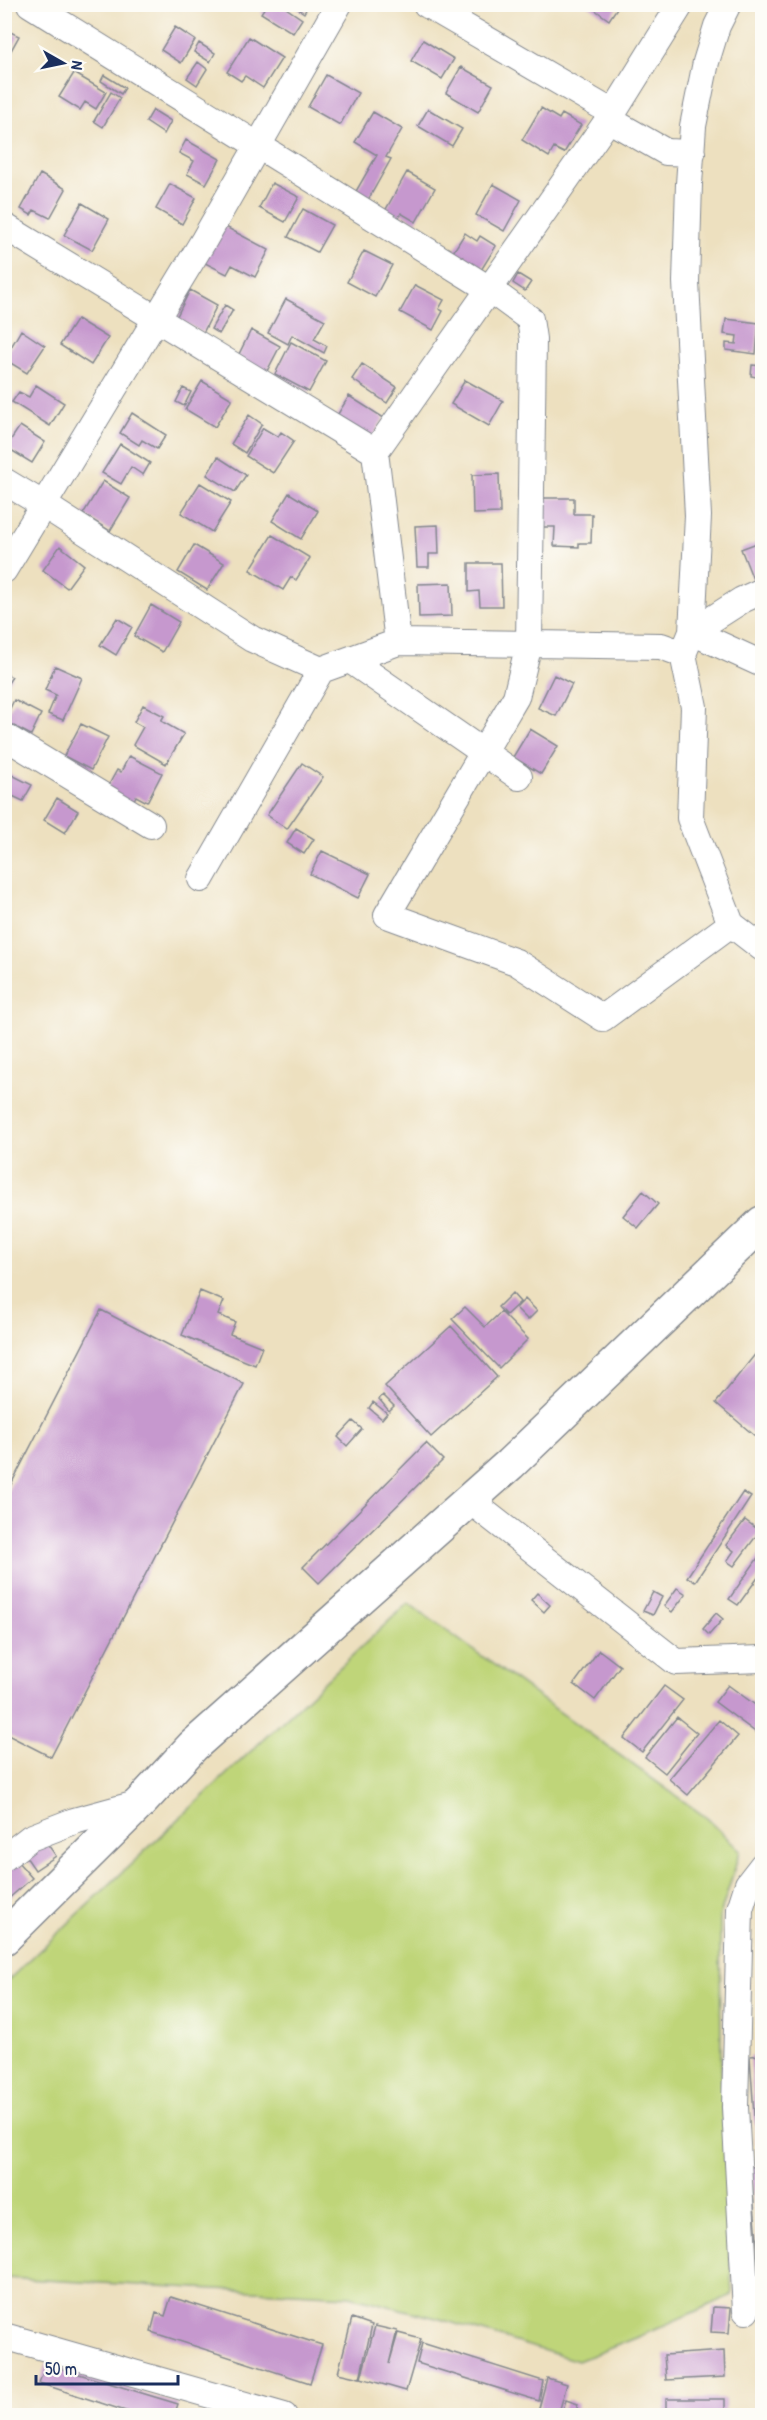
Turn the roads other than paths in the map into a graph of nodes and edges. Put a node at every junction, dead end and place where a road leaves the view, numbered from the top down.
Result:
1 (30, 4) edge
2 (339, 4) edge
3 (426, 4) edge
4 (681, 4) edge
5 (728, 4) edge
6 (611, 116) junction
7 (258, 146) junction
8 (692, 153) junction
9 (4, 226) edge
10 (489, 289) junction
11 (156, 319) junction
12 (375, 452) junction
13 (4, 482) edge
14 (44, 505) junction
15 (4, 570) edge
16 (762, 591) edge
17 (398, 642) junction
18 (687, 643) junction
19 (529, 644) junction
20 (350, 660) junction
21 (762, 664) edge
22 (321, 670) junction
23 (4, 736) edge
24 (483, 752) junction
25 (519, 777) dead end
26 (151, 825) dead end
27 (201, 879) dead end
28 (731, 924) junction
29 (762, 948) edge
30 (762, 1223) edge
31 (469, 1500) junction
32 (762, 1659) edge
33 (140, 1803) junction
34 (4, 1857) edge
35 (762, 1866) edge
36 (4, 1938) edge
37 (746, 2311) dead end
38 (4, 2336) edge
39 (284, 2415) edge

1 - 7 street
2 - 7 street
3 - 6 street
4 - 6 street
5 - 8 street
6 - 8 street
6 - 10 street
7 - 10 street
7 - 11 street
8 - 18 street
9 - 11 street
10 - 12 street
10 - 19 street
11 - 12 street
11 - 14 street
12 - 17 street
13 - 14 street
14 - 15 street
14 - 22 street
16 - 18 street
17 - 19 street
17 - 20 street
18 - 19 street
18 - 21 street
18 - 28 street
19 - 24 street
20 - 22 street
20 - 24 street
22 - 27 street
23 - 26 street
24 - 25 street
24 - 28 street
28 - 29 street
30 - 31 main road
31 - 32 street
31 - 33 main road
33 - 34 street
33 - 36 main road
35 - 37 street
38 - 39 street

